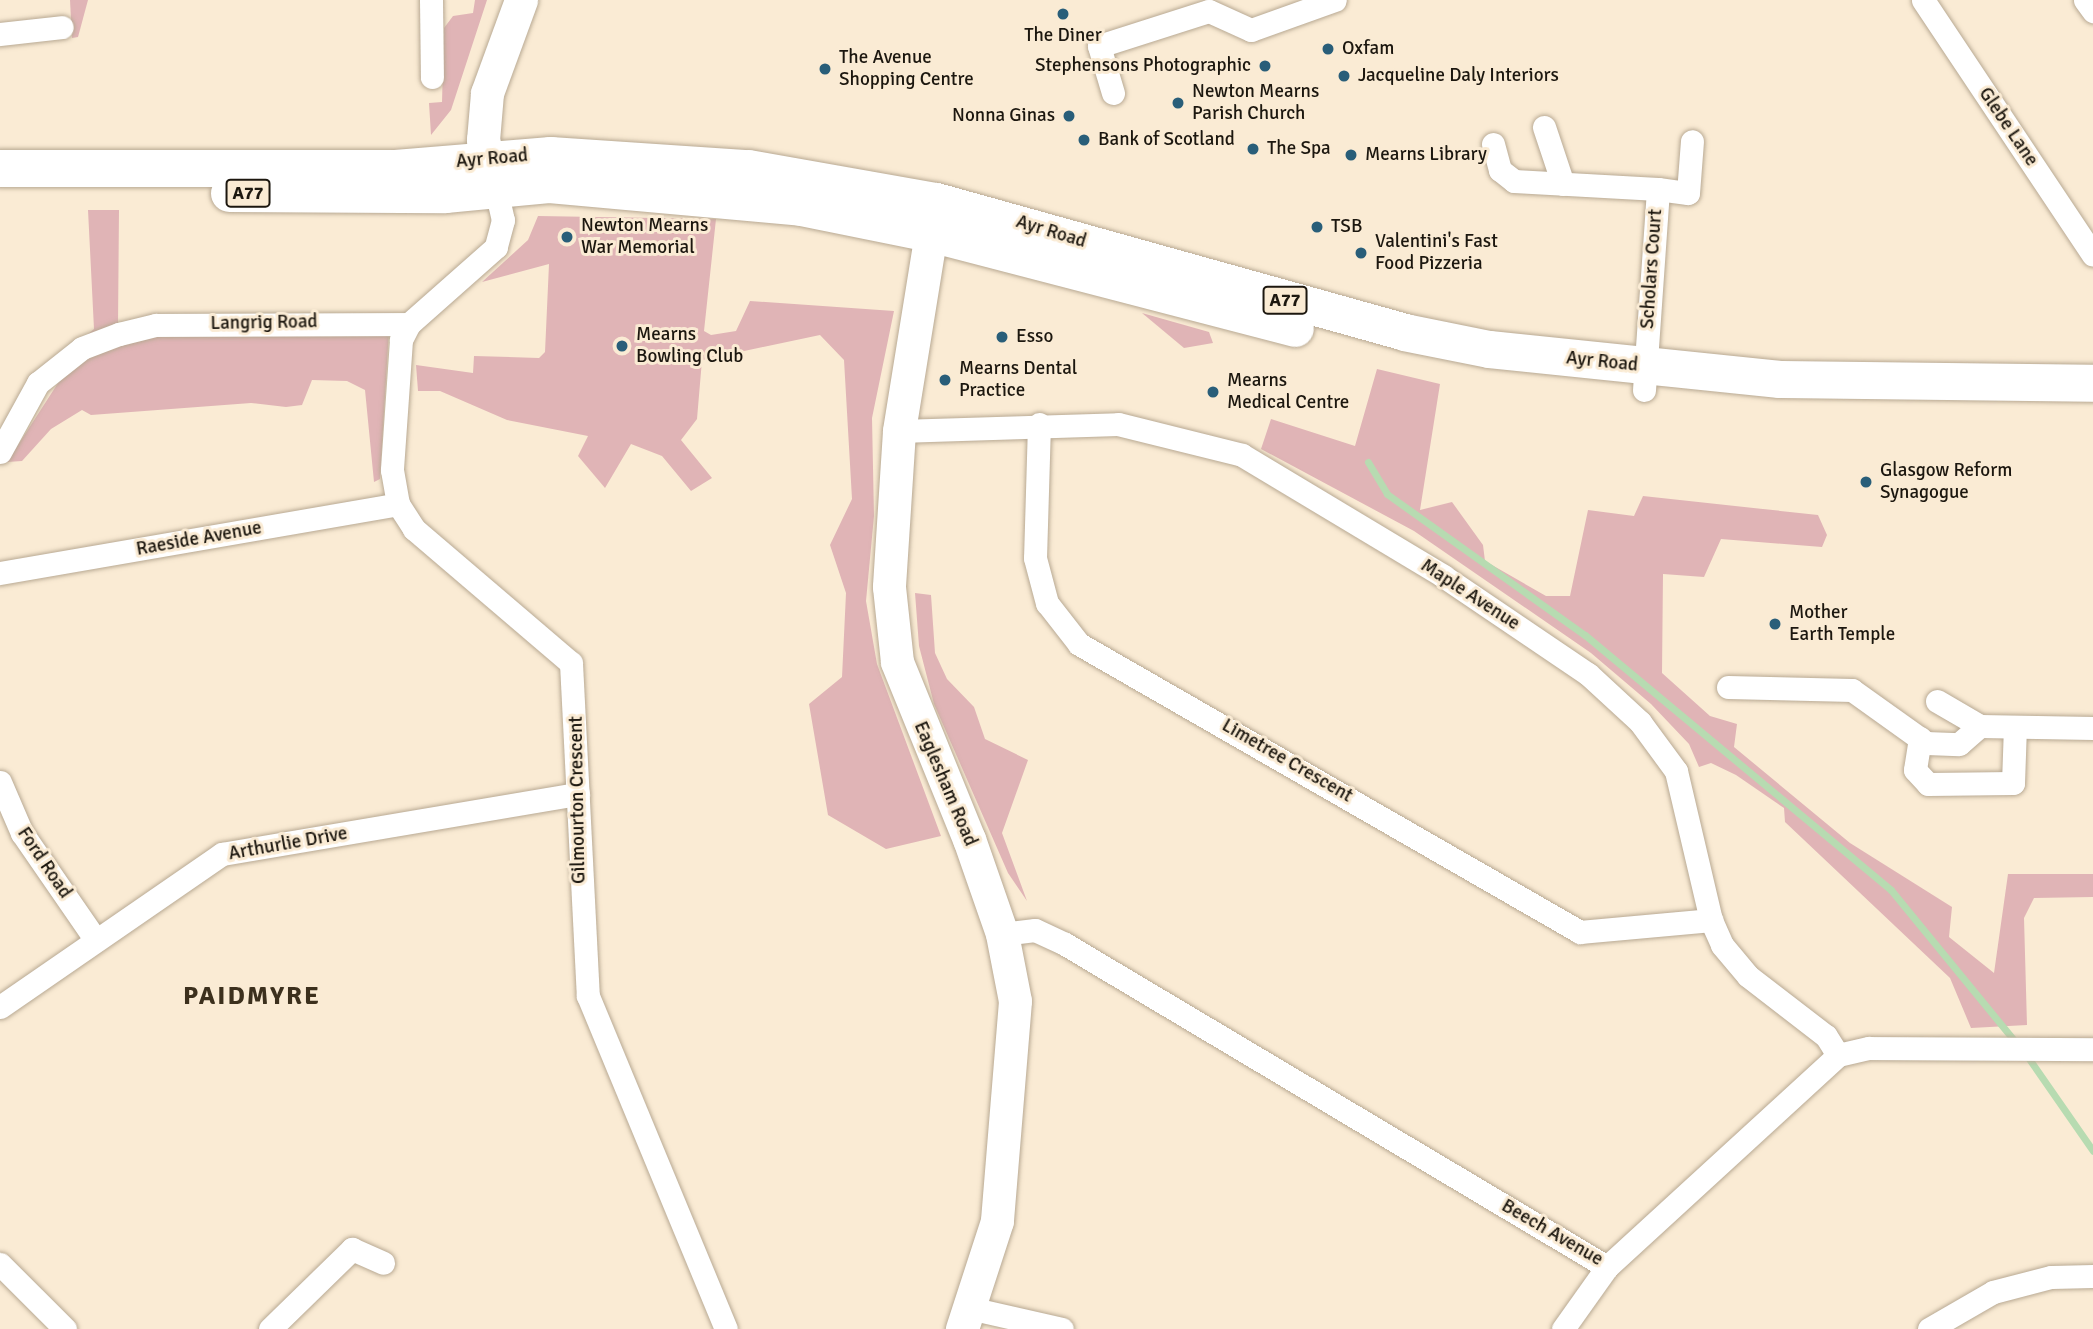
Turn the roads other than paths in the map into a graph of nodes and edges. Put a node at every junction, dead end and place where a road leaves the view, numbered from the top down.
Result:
1 (431, 0) edge
2 (521, 0) edge
3 (1335, 0) edge
4 (1923, 0) edge
5 (2085, 0) edge
6 (2093, 11) edge
7 (62, 27) dead end
8 (1, 33) edge
9 (432, 77) dead end
10 (1113, 93) dead end
11 (1544, 127) dead end
12 (1692, 141) dead end
13 (1493, 144) dead end
14 (0, 168) edge
15 (491, 174) junction
16 (1563, 184) junction
17 (1658, 189) junction
18 (0, 192) edge
19 (933, 217) junction
20 (2093, 255) edge
21 (409, 324) junction
22 (1644, 378) junction
23 (2093, 383) edge
24 (2093, 408) edge
25 (1039, 424) junction
26 (899, 430) junction
27 (0, 452) edge
28 (398, 504) junction
29 (0, 573) edge
30 (1728, 687) dead end
31 (1937, 701) dead end
32 (1980, 726) junction
33 (2015, 727) junction
34 (2093, 728) edge
35 (1920, 738) junction
36 (0, 782) edge
37 (578, 794) junction
38 (1711, 920) junction
39 (1002, 934) junction
40 (95, 939) junction
41 (0, 1007) edge
42 (2093, 1049) edge
43 (1838, 1055) junction
44 (383, 1263) dead end
45 (0, 1264) edge
46 (1607, 1267) junction
47 (2093, 1276) edge
48 (968, 1319) edge
49 (65, 1329) edge
50 (270, 1329) edge
51 (726, 1329) edge
52 (1062, 1329) edge
53 (1563, 1329) edge
54 (1929, 1329) edge

1 - 9 street
2 - 15 street
3 - 10 street
4 - 20 street, Glebe Lane
5 - 6 street
7 - 8 street
11 - 16 street
12 - 17 street, Scholars Court
13 - 16 street
14 - 15 main road, Ayr Road / A77
15 - 18 main road, Ayr Road / A77
15 - 19 main road, Ayr Road / A77
15 - 21 street
16 - 17 street
17 - 22 street, Scholars Court
19 - 22 main road, Ayr Road / A77
19 - 26 street, Eaglesham Road
21 - 27 street, Langrig Road
21 - 28 street, Gilmourton Crescent
22 - 23 main road, Ayr Road / A77
22 - 24 main road, Ayr Road / A77
25 - 26 street, Maple Avenue
25 - 38 street, Maple Avenue
25 - 38 street, Limetree Crescent
26 - 39 street, Eaglesham Road
28 - 29 street, Raeside Avenue
28 - 37 street, Gilmourton Crescent
30 - 35 street
31 - 32 street
32 - 33 street
32 - 35 street
33 - 34 street
33 - 35 street
36 - 40 street, Ford Road
37 - 40 street, Arthurlie Drive
37 - 51 street, Gilmourton Crescent
38 - 43 street, Maple Avenue
39 - 46 street, Beech Avenue
39 - 48 street, Eaglesham Road
40 - 41 street, Arthurlie Drive
42 - 43 street
43 - 46 street, Beech Avenue
44 - 50 street
45 - 49 street
46 - 53 street
47 - 54 street
48 - 52 street

